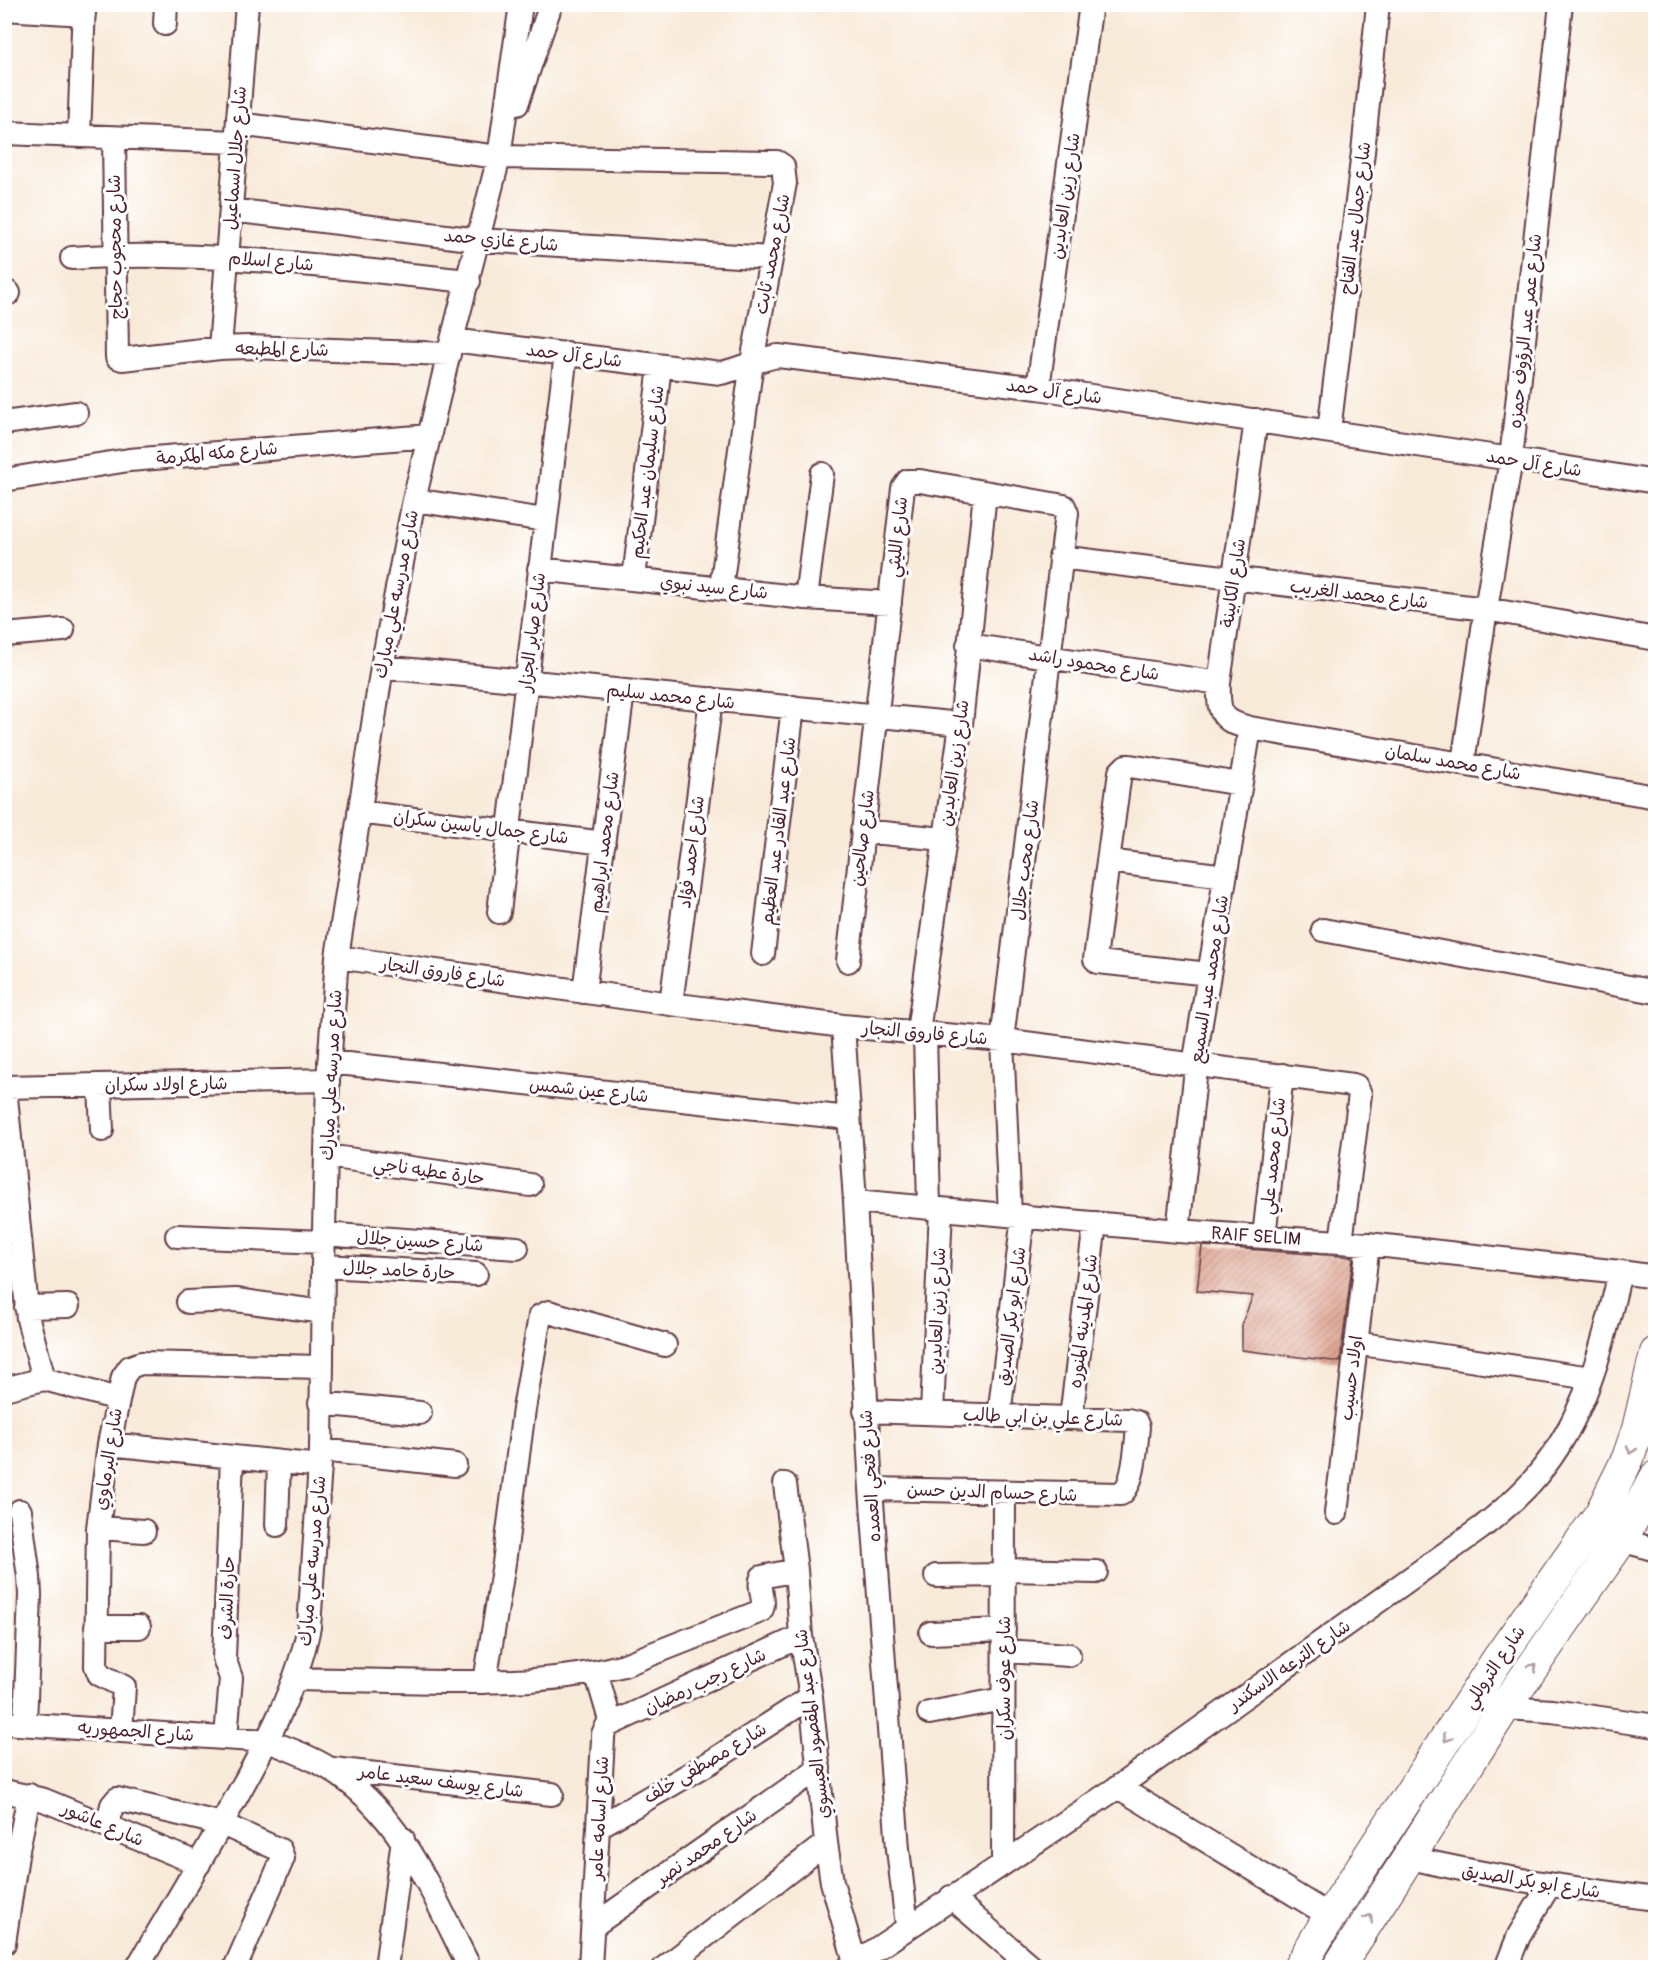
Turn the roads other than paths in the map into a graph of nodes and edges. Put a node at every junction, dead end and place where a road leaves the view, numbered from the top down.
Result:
1 (247, 4) edge
2 (521, 4) edge
3 (551, 4) edge
4 (1091, 4) edge
5 (1377, 4) edge
6 (1561, 4) edge
7 (4, 9) edge
8 (84, 9) edge
9 (4, 133) edge
10 (237, 133) junction
11 (79, 136) junction
12 (114, 138) junction
13 (500, 157) junction
14 (231, 210) junction
15 (479, 240) junction
16 (115, 255) junction
17 (228, 257) junction
18 (72, 258) dead end
19 (771, 258) junction
20 (469, 281) junction
21 (450, 347) junction
22 (220, 348) junction
23 (566, 353) junction
24 (117, 357) joint
25 (752, 362) junction
26 (660, 366) junction
27 (1038, 388) junction
28 (76, 413) dead end
29 (1256, 420) junction
30 (4, 423) edge
31 (1329, 431) junction
32 (430, 436) junction
33 (1511, 459) junction
34 (822, 474) dead end
35 (4, 480) edge
36 (1656, 482) edge
37 (986, 493) junction
38 (414, 500) junction
39 (1064, 506) joint
40 (545, 520) junction
41 (1060, 557) junction
42 (539, 569) junction
43 (634, 578) junction
44 (1234, 579) junction
45 (721, 588) junction
46 (806, 598) junction
47 (890, 603) junction
48 (1485, 609) junction
49 (63, 630) dead end
50 (4, 635) edge
51 (1656, 639) edge
52 (968, 645) junction
53 (1050, 657) junction
54 (382, 667) junction
55 (526, 681) junction
56 (1219, 683) junction
57 (622, 691) junction
58 (711, 699) junction
59 (793, 707) junction
60 (878, 716) junction
61 (960, 724) junction
62 (1250, 728) junction
63 (1463, 763) junction
64 (1240, 784) junction
65 (1656, 797) edge
66 (359, 812) junction
67 (510, 831) junction
68 (862, 831) junction
69 (944, 839) junction
70 (604, 843) junction
71 (1108, 861) junction
72 (1225, 876) junction
73 (499, 912) dead end
74 (1323, 930) dead end
75 (763, 954) dead end
76 (337, 957) junction
77 (848, 961) dead end
78 (1209, 974) junction
79 (584, 992) junction
80 (1656, 992) edge
81 (671, 1004) junction
82 (843, 1026) junction
83 (921, 1033) junction
84 (1002, 1040) junction
85 (1194, 1065) junction
86 (329, 1071) junction
87 (1282, 1075) junction
88 (100, 1085) junction
89 (5, 1087) edge
90 (849, 1118) junction
91 (102, 1130) dead end
92 (327, 1156) junction
93 (530, 1185) dead end
94 (855, 1201) junction
95 (935, 1208) junction
96 (1017, 1216) junction
97 (1095, 1223) junction
98 (1178, 1231) junction
99 (177, 1236) dead end
100 (323, 1238) junction
101 (1264, 1238) junction
102 (1341, 1242) junction
103 (1368, 1244) junction
104 (13, 1246) edge
105 (518, 1248) dead end
106 (322, 1266) junction
107 (1620, 1272) junction
108 (476, 1274) dead end
109 (1656, 1278) edge
110 (188, 1302) dead end
111 (68, 1306) dead end
112 (26, 1307) junction
113 (323, 1312) junction
114 (1355, 1343) junction
115 (665, 1345) dead end
116 (1656, 1353) edge
117 (321, 1367) junction
118 (1591, 1378) junction
119 (44, 1379) junction
120 (4, 1389) edge
121 (118, 1399) junction
122 (320, 1403) junction
123 (865, 1411) junction
124 (420, 1413) dead end
125 (932, 1413) junction
126 (999, 1416) junction
127 (1071, 1418) junction
128 (109, 1444) junction
129 (232, 1457) junction
130 (321, 1458) junction
131 (279, 1462) junction
132 (455, 1465) dead end
133 (1656, 1477) edge
134 (785, 1484) dead end
135 (871, 1489) junction
136 (1004, 1493) junction
137 (1114, 1496) joint
138 (20, 1511) dead end
139 (1336, 1513) dead end
140 (277, 1525) dead end
141 (98, 1528) junction
142 (144, 1531) dead end
143 (1621, 1540) junction
144 (1656, 1550) edge
145 (796, 1570) junction
146 (1096, 1572) dead end
147 (1004, 1573) junction
148 (936, 1576) dead end
149 (96, 1627) junction
150 (140, 1628) dead end
151 (931, 1633) dead end
152 (801, 1636) junction
153 (1004, 1640) junction
154 (1069, 1655) dead end
155 (596, 1672) junction
156 (294, 1679) junction
157 (485, 1682) junction
158 (811, 1697) junction
159 (1004, 1699) junction
160 (1504, 1708) junction
161 (929, 1713) dead end
162 (15, 1723) edge
163 (609, 1725) junction
164 (1656, 1726) edge
165 (121, 1731) junction
166 (226, 1737) junction
167 (268, 1741) junction
168 (819, 1768) junction
169 (330, 1769) junction
170 (1118, 1787) junction
171 (4, 1791) edge
172 (552, 1794) dead end
173 (29, 1795) junction
174 (222, 1824) junction
175 (107, 1826) junction
176 (598, 1827) junction
177 (403, 1839) junction
178 (826, 1843) junction
179 (1407, 1857) junction
180 (1003, 1863) junction
181 (199, 1864) junction
182 (1549, 1886) junction
183 (951, 1897) junction
184 (1656, 1899) edge
185 (1330, 1916) junction
186 (593, 1926) junction
187 (907, 1926) junction
188 (4, 1944) edge
189 (859, 1964) edge
190 (136, 1968) edge
191 (235, 1968) edge
192 (386, 1968) edge
193 (471, 1968) edge
194 (590, 1968) edge
195 (664, 1968) edge
196 (1033, 1968) edge
197 (1299, 1968) edge
198 (1338, 1968) edge
199 (1506, 1968) edge

1 - 10 street, شارع جلال اسماعيل
2 - 13 street, شارع مدرسه علي مبارك
3 - 13 street, شارع مدرسه علي مبارك
4 - 27 street, شارع زين العابدين
5 - 31 street, شارع جمال عبد الفتاح
6 - 33 street, شارع عمر عبد الرؤوف حمزه
7 - 8 street
8 - 11 street
9 - 11 street
10 - 12 street
10 - 13 street
10 - 14 street, شارع جلال اسماعيل
11 - 12 street
12 - 16 street, شارع محجوب حجاج
13 - 15 street, شارع مدرسه علي مبارك
13 - 19 street, شارع محمد ثابت
14 - 15 street, شارع غازي حمد
14 - 17 street, شارع جلال اسماعيل
15 - 19 street, شارع غازي حمد
15 - 20 street, شارع مدرسه علي مبارك
16 - 17 street, شارع اسلام
16 - 18 street, شارع اسلام
16 - 24 street, شارع محجوب حجاج
17 - 20 street, شارع اسلام
17 - 22 street, شارع جلال اسماعيل
19 - 25 street, شارع محمد ثابت
20 - 21 street, شارع مدرسه علي مبارك
21 - 22 street, شارع المطبعه
21 - 23 street, شارع آل حمد
21 - 32 street, شارع مدرسه علي مبارك
22 - 24 street, شارع المطبعه
23 - 26 street, شارع آل حمد
23 - 40 street, شارع صابر الجزار
25 - 26 street, شارع آل حمد
25 - 27 street, شارع آل حمد
25 - 45 street, شارع محمد ثابت
26 - 43 street, شارع سليمان عبد الحكيم
27 - 29 street, شارع آل حمد
28 - 30 street
29 - 31 street, شارع آل حمد
29 - 44 street, شارع الكابينة
31 - 33 street, شارع آل حمد
32 - 35 street, شارع مكه المكرمة
32 - 38 street, شارع مدرسه علي مبارك
33 - 36 street, شارع آل حمد
33 - 48 street, شارع عمر عبد الرؤوف حمزه
34 - 46 street
37 - 39 street, شارع الليثي
37 - 47 street, شارع الليثي
37 - 52 street, شارع زين العابدين
38 - 40 street
38 - 54 street, شارع مدرسه علي مبارك
39 - 41 street, شارع محب جلال
40 - 42 street, شارع صابر الجزار
41 - 44 street, شارع محمد الغريب
41 - 53 street, شارع محب جلال
42 - 43 street, شارع سيد نبوي
42 - 55 street, شارع صابر الجزار
43 - 45 street, شارع سيد نبوي
44 - 48 street, شارع محمد الغريب
44 - 56 street, شارع الكابينة
45 - 46 street, شارع سيد نبوي
46 - 47 street, شارع سيد نبوي
47 - 60 street, شارع الليثي
48 - 51 street, شارع محمد الغريب
48 - 63 street, شارع عمر عبد الرؤوف حمزه
49 - 50 street
52 - 53 street, شارع محمود راشد
52 - 61 street, شارع زين العابدين
53 - 56 street, شارع محمود راشد
53 - 84 street, شارع محب جلال
54 - 55 street, شارع محمد سليم
54 - 66 street, شارع مدرسه علي مبارك
55 - 57 street, شارع محمد سليم
55 - 67 street, شارع صابر الجزار
56 - 62 street, شارع الكابينة
57 - 58 street, شارع محمد سليم
57 - 70 street, شارع محمد ابراهيم
58 - 59 street, شارع محمد سليم
58 - 81 street, شارع احمد فؤاد
59 - 60 street, شارع محمد سليم
59 - 75 street, شارع عبد القادر عبد العظيم
60 - 61 street, شارع محمد سليم
60 - 68 street, شارع صالحين
61 - 69 street, شارع زين العابدين
62 - 63 street, شارع محمد سلمان
62 - 64 street, شارع محمد عبد السميع
63 - 65 street, شارع محمد سلمان
64 - 71 street
64 - 72 street, شارع محمد عبد السميع
66 - 67 street, شارع جمال ياسين سكران
66 - 76 street, شارع مدرسه علي مبارك
67 - 70 street, شارع جمال ياسين سكران
67 - 73 street, شارع صابر الجزار
68 - 69 street
68 - 77 street, شارع صالحين
69 - 83 street, شارع زين العابدين
70 - 79 street, شارع محمد ابراهيم
71 - 72 street
71 - 78 street
72 - 78 street, شارع محمد عبد السميع
74 - 80 street
76 - 79 street, شارع فاروق النجار
76 - 86 street, شارع مدرسه علي مبارك
78 - 85 street, شارع محمد عبد السميع
79 - 81 street, شارع فاروق النجار
81 - 82 street, شارع فاروق النجار
82 - 83 street, شارع فاروق النجار
82 - 90 street, شارع فتحي العمده
83 - 84 street, شارع فاروق النجار
83 - 95 street, شارع زين العابدين
84 - 85 street, شارع فاروق النجار
84 - 96 street, شارع محب جلال
85 - 87 street, شارع فاروق النجار
85 - 98 street, شارع محمد عبد السميع
86 - 88 street, شارع اولاد سكران
86 - 90 street, شارع عين شمس
86 - 92 street, شارع مدرسه علي مبارك
87 - 101 street, شارع محمد علي
87 - 102 street, شارع فاروق النجار
88 - 89 street, شارع اولاد سكران
88 - 91 street
89 - 104 street
90 - 94 street, شارع فتحي العمده
92 - 93 street, حارة عطيه ناجي
92 - 100 street, شارع مدرسه علي مبارك
94 - 95 street, RAIF SELIM
94 - 123 street, شارع فتحي العمده
95 - 96 street, RAIF SELIM
95 - 125 street, شارع زين العابدين
96 - 97 street, RAIF SELIM
96 - 126 street, شارع ابو بكر الصديق
97 - 98 street, RAIF SELIM
97 - 127 street, شارع المدينه المنوره
98 - 101 street, RAIF SELIM
99 - 100 street, شارع حسين جلال
100 - 105 street, شارع حسين جلال
100 - 106 street, شارع مدرسه علي مبارك
101 - 102 street, RAIF SELIM
102 - 103 street, RAIF SELIM
103 - 107 street, RAIF SELIM
103 - 114 street, اولاد حسيب
104 - 112 street
106 - 108 street, حارة حامد جلال
106 - 113 street, شارع مدرسه علي مبارك
107 - 109 street, RAIF SELIM
107 - 118 street, شارع الترعه الاسكندر
110 - 113 street
111 - 112 street
112 - 119 street
113 - 117 street, شارع مدرسه علي مبارك
114 - 118 street
114 - 139 street, اولاد حسيب
115 - 157 street
116 -> 185 street, شارع التروللي
117 - 121 street, شارع البرماوي
117 - 122 street, شارع مدرسه علي مبارك
118 - 170 street, شارع الترعه الاسكندر
119 - 120 street
119 - 121 street
121 - 128 street, شارع البرماوي
122 - 124 street
122 - 130 street, شارع مدرسه علي مبارك
123 - 125 street, شارع علي بن ابي طالب
123 - 135 street, شارع فتحي العمده
125 - 126 street, شارع علي بن ابي طالب
126 - 127 street, شارع علي بن ابي طالب
127 - 137 street, شارع علي بن ابي طالب
128 - 129 street
128 - 141 street, شارع البرماوي
129 - 131 street
129 - 166 street, حارة الشرف
130 - 131 street
130 - 132 street
130 - 156 street, شارع مدرسه علي مبارك
131 - 140 street
133 - 143 street, شارع التروللي
134 - 145 street, شارع عبد المقصود العيسوي
135 - 136 street, شارع حسام الدين حسن
135 - 187 street, شارع فتحي العمده
136 - 137 street, شارع حسام الدين حسن
136 - 147 street, شارع عوف سكران
138 - 162 street
141 - 142 street
141 - 149 street, شارع البرماوي
143 - 144 street
160 -> 143 street, شارع التروللي
145 - 152 street, شارع عبد المقصود العيسوي
145 - 155 street
146 - 147 street
147 - 148 street
147 - 153 street, شارع عوف سكران
149 - 150 street
149 - 165 street, شارع البرماوي
151 - 153 street
152 - 158 street, شارع عبد المقصود العيسوي
152 - 163 street, شارع رجب رمضان
153 - 154 street
153 - 159 street, شارع عوف سكران
155 - 157 street
155 - 163 street, شارع اسامه عامر
156 - 157 street
156 - 167 street, شارع مدرسه علي مبارك
158 - 168 street, شارع عبد المقصود العيسوي
158 - 176 street, شارع مصطفى خلف
159 - 161 street
159 - 180 street, شارع عوف سكران
160 - 164 street
160 - 179 street, شارع التروللي
162 - 165 street, شارع الجمهوريه
163 - 176 street, شارع اسامه عامر
165 - 166 street, شارع الجمهوريه
166 - 167 street, شارع الجمهوريه
167 - 169 street, شارع الجمهوريه
167 - 174 street, شارع مدرسه علي مبارك
168 - 178 street, شارع عبد المقصود العيسوي
168 - 186 street, شارع محمد نصر
169 - 172 street, شارع يوسف سعيد عامر
169 - 177 street, شارع الجمهوريه
170 - 180 street, شارع الترعه الاسكندر
170 - 185 street
171 - 173 street, شارع عاشور
173 - 175 street, شارع عاشور
173 - 188 street
174 - 175 street
174 - 181 street, شارع مدرسه علي مبارك
174 - 191 street
175 - 181 street, شارع عاشور
176 - 186 street, شارع اسامه عامر
177 - 192 street
177 - 193 street, شارع الجمهوريه
178 - 189 street, شارع عبد المقصود العيسوي
178 - 195 street
179 - 182 street, شارع ابو بكر الصديق
198 -> 179 street, شارع التروللي
180 - 183 street, شارع الترعه الاسكندر
181 - 190 street, شارع مدرسه علي مبارك
182 - 184 street, شارع ابو بكر الصديق
182 - 199 street
183 - 187 street, شارع الترعه الاسكندر
183 - 196 street
185 - 197 street, شارع التروللي
186 - 194 street, شارع اسامه عامر
187 - 189 street, شارع الترعه الاسكندر

